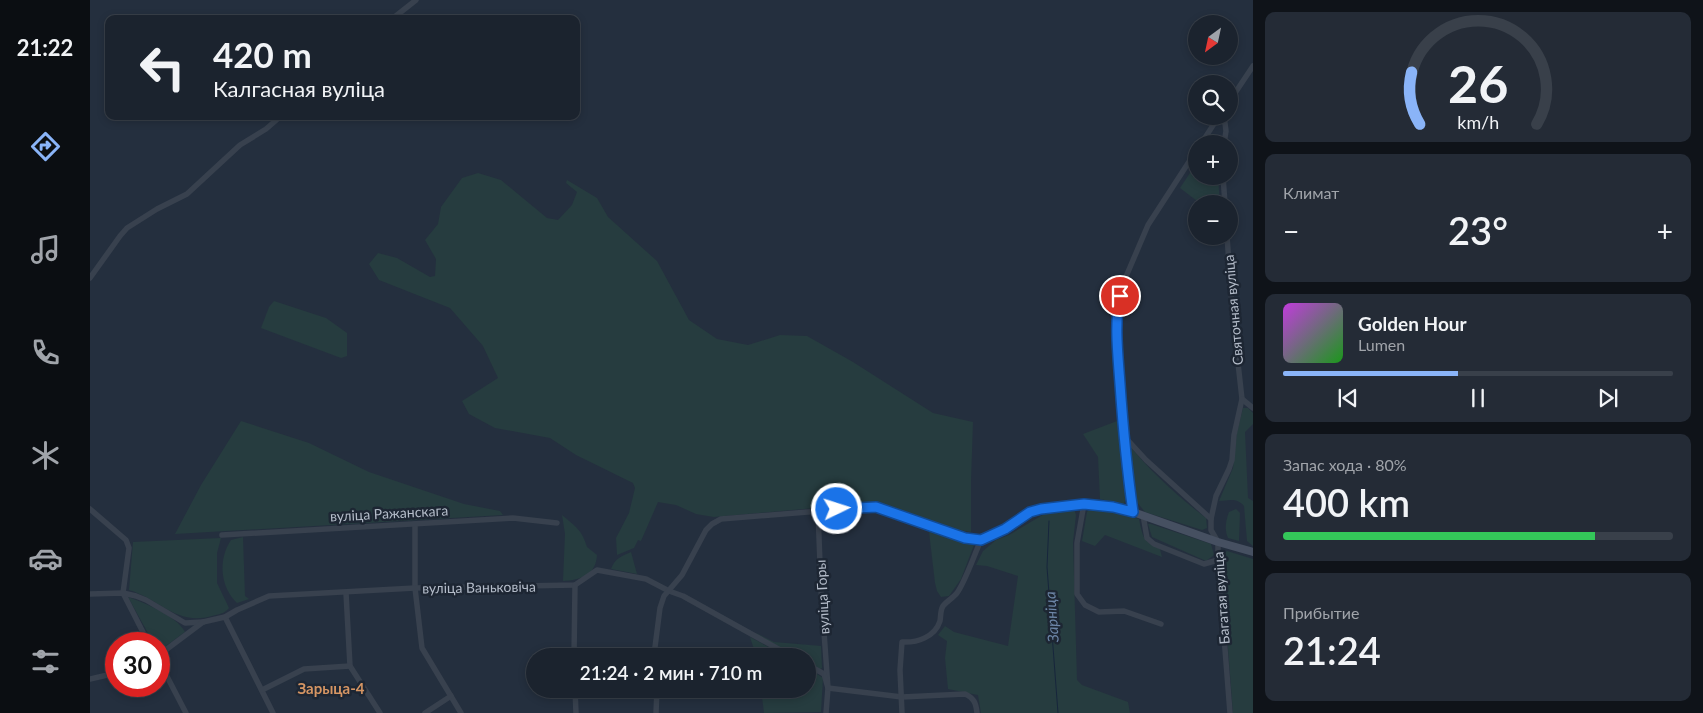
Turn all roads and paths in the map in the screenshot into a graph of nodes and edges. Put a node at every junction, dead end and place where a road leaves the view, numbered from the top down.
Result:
1 (416, 0) edge
2 (397, 15) edge
3 (1253, 66) edge
4 (1238, 88) edge
5 (276, 120) edge
6 (1188, 164) edge
7 (1228, 245) edge
8 (90, 278) edge
9 (1242, 399) junction
10 (1253, 408) edge
11 (1123, 435) junction
12 (1084, 504) junction
13 (90, 509) edge
14 (818, 511) junction
15 (1133, 512) junction
16 (1143, 516) junction
17 (1212, 519) junction
18 (557, 523) dead end
19 (415, 524) junction
20 (222, 535) dead end
21 (981, 540) junction
22 (1218, 542) junction
23 (1253, 552) edge
24 (1218, 560) junction
25 (574, 585) junction
26 (415, 588) junction
27 (669, 590) junction
28 (123, 593) junction
29 (346, 593) junction
30 (90, 594) edge
31 (225, 617) junction
32 (203, 622) junction
33 (1161, 624) dead end
34 (143, 632) edge
35 (170, 647) edge
36 (574, 648) edge
37 (655, 648) edge
38 (777, 648) edge
39 (350, 666) junction
40 (816, 670) edge
41 (105, 676) edge
42 (90, 679) edge
43 (170, 682) edge
44 (828, 688) junction
45 (262, 690) junction
46 (451, 696) junction
47 (902, 697) junction
48 (575, 698) edge
49 (657, 698) edge
50 (186, 713) edge
51 (273, 713) edge
52 (380, 713) edge
53 (425, 713) edge
54 (461, 713) edge
55 (576, 713) edge
56 (656, 713) edge
57 (826, 713) edge
58 (902, 713) edge
59 (977, 713) edge
60 (1230, 713) edge

1 - 2 street
3 - 4 street
5 - 8 street
6 - 11 street
7 - 9 street, Святочная вуліца
9 - 10 street
9 - 17 street, Багатая вуліца
11 - 15 street
11 - 17 street
12 - 15 street
12 - 21 street
12 - 33 street
13 - 28 street
14 - 21 street
14 - 27 street
14 - 44 street, вуліца Горы
15 - 16 street
16 - 22 street
16 - 24 street
17 - 22 street, Багатая вуліца
18 - 19 street, вуліца Ражанскага
19 - 20 street, вуліца Ражанскага
19 - 26 street
21 - 47 street
22 - 23 street
22 - 24 street, Багатая вуліца
24 - 60 street, Багатая вуліца
25 - 26 street, вуліца Ваньковіча
25 - 27 street
25 - 36 street
26 - 29 street, вуліца Ваньковіча
26 - 46 street
27 - 37 street
27 - 38 street
28 - 30 street
28 - 32 street
28 - 34 street
29 - 31 street, вуліца Ваньковіча
29 - 39 street
31 - 32 street, вуліца Ваньковіча
31 - 45 street
32 - 35 street, вуліца Ваньковіча
39 - 45 street
39 - 52 street
40 - 44 street
41 - 42 street
43 - 50 street
44 - 47 street
44 - 57 street, вуліца Горы
45 - 51 street
46 - 53 street
46 - 54 street
47 - 58 street
47 - 59 street
48 - 55 street
49 - 56 street

